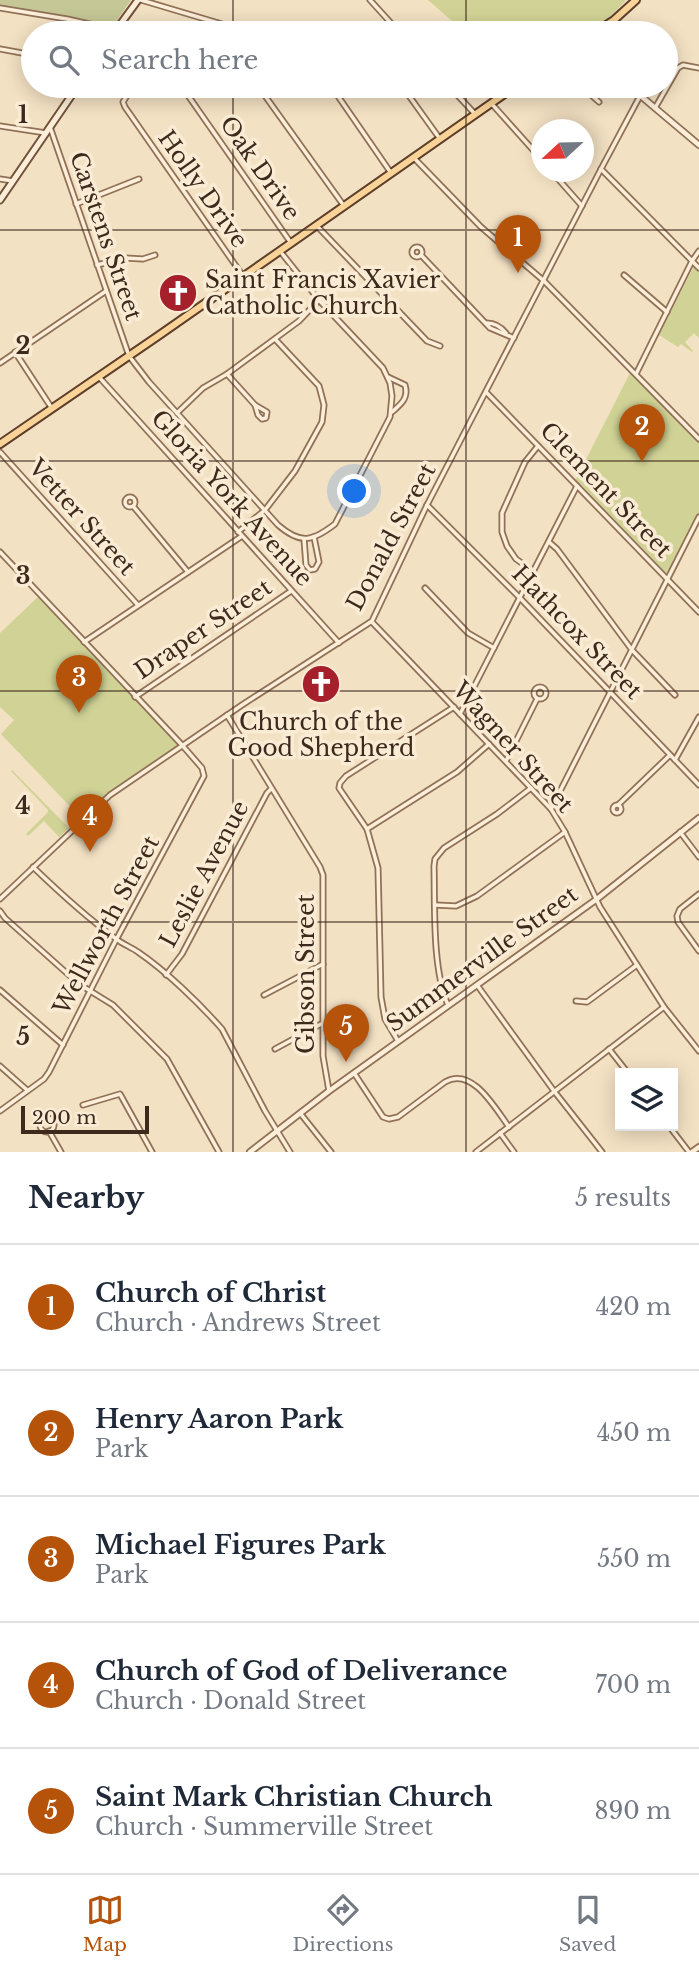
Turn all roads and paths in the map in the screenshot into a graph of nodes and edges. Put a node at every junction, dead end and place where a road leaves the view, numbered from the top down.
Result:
1 (140, 0) edge
2 (370, 0) edge
3 (636, 0) edge
4 (0, 8) edge
5 (74, 21) edge
6 (124, 21) edge
7 (211, 21) edge
8 (389, 21) edge
9 (612, 21) edge
10 (0, 49) edge
11 (21, 53) edge
12 (678, 68) edge
13 (699, 68) edge
14 (70, 98) edge
15 (126, 98) edge
16 (190, 98) edge
17 (267, 98) edge
18 (339, 98) edge
19 (411, 98) edge
20 (460, 98) edge
21 (498, 98) edge
22 (594, 98) edge
23 (639, 98) edge
24 (642, 98) edge
25 (661, 98) edge
26 (599, 102) dead end
27 (491, 103) junction
28 (655, 108) junction
29 (475, 114) junction
30 (0, 126) edge
31 (50, 127) junction
32 (46, 133) junction
33 (440, 139) junction
34 (699, 145) edge
35 (531, 149) edge
36 (413, 157) junction
37 (601, 169) junction
38 (391, 173) junction
39 (0, 179) edge
40 (139, 179) dead end
41 (13, 181) junction
42 (561, 182) edge
43 (0, 200) edge
44 (76, 204) junction
45 (582, 205) junction
46 (344, 206) junction
47 (316, 225) junction
48 (291, 243) junction
49 (279, 251) junction
50 (699, 251) edge
51 (155, 255) dead end
52 (421, 255) dead end
53 (692, 261) junction
54 (97, 265) junction
55 (699, 268) edge
56 (624, 275) dead end
57 (243, 276) junction
58 (544, 281) junction
59 (106, 291) junction
60 (319, 300) junction
61 (667, 312) junction
62 (514, 338) junction
63 (275, 339) junction
64 (440, 346) dead end
65 (15, 352) junction
66 (129, 356) junction
67 (0, 363) edge
68 (227, 374) junction
69 (635, 374) junction
70 (387, 376) junction
71 (99, 377) junction
72 (486, 392) junction
73 (255, 405) dead end
74 (52, 409) junction
75 (177, 413) junction
76 (390, 414) junction
77 (699, 439) edge
78 (0, 444) edge
79 (538, 446) junction
80 (0, 452) edge
81 (577, 486) junction
82 (427, 505) junction
83 (133, 506) dead end
84 (265, 510) junction
85 (699, 517) edge
86 (697, 526) edge
87 (240, 534) junction
88 (314, 537) junction
89 (304, 539) junction
90 (549, 542) junction
91 (0, 552) edge
92 (533, 571) junction
93 (188, 572) junction
94 (668, 579) junction
95 (425, 588) dead end
96 (292, 591) junction
97 (520, 598) junction
98 (138, 605) junction
99 (699, 612) edge
100 (372, 621) junction
101 (84, 642) junction
102 (338, 643) junction
103 (494, 648) junction
104 (632, 650) junction
105 (611, 692) junction
106 (675, 695) dead end
107 (135, 696) junction
108 (537, 699) dead end
109 (454, 707) junction
110 (460, 714) junction
111 (227, 715) junction
112 (699, 717) edge
113 (489, 744) junction
114 (182, 745) junction
115 (670, 755) junction
116 (675, 760) junction
117 (506, 761) junction
118 (699, 785) edge
119 (531, 788) junction
120 (271, 789) junction
121 (618, 805) dead end
122 (551, 809) junction
123 (699, 818) edge
124 (366, 830) junction
125 (565, 832) junction
126 (680, 832) junction
127 (699, 857) edge
128 (33, 867) junction
129 (699, 894) edge
130 (0, 899) edge
131 (597, 899) junction
132 (435, 905) junction
133 (0, 911) edge
134 (116, 940) junction
135 (699, 951) edge
136 (323, 964) junction
137 (637, 965) junction
138 (166, 975) junction
139 (477, 985) junction
140 (0, 990) edge
141 (90, 991) junction
142 (264, 995) dead end
143 (576, 1001) dead end
144 (448, 1005) junction
145 (664, 1007) junction
146 (324, 1023) junction
147 (398, 1041) junction
148 (63, 1045) junction
149 (275, 1049) dead end
150 (609, 1049) junction
151 (699, 1051) edge
152 (0, 1066) edge
153 (624, 1068) edge
154 (354, 1073) junction
155 (28, 1090) junction
156 (329, 1091) junction
157 (554, 1091) junction
158 (83, 1105) dead end
159 (0, 1111) edge
160 (300, 1113) junction
161 (509, 1127) junction
162 (49, 1131) dead end
163 (277, 1131) junction
164 (673, 1131) edge
165 (500, 1133) junction
166 (699, 1147) edge
167 (61, 1152) edge
168 (152, 1152) edge
169 (219, 1152) edge
170 (250, 1152) edge
171 (290, 1152) edge
172 (331, 1152) edge
173 (476, 1152) edge
174 (514, 1152) edge
175 (601, 1152) edge
176 (691, 1152) edge

1 - 6 main road
1 - 7 street
2 - 8 street
3 - 9 main road
4 - 5 street
10 - 11 street
12 - 13 street
14 - 31 main road
15 - 57 street, Holly Drive
16 - 48 street, Oak Drive
17 - 46 street
18 - 38 street
19 - 33 street
20 - 29 street
21 - 27 main road
22 - 26 street
23 - 37 street, Donald Street
24 - 28 street
25 - 28 street
27 - 29 main road
27 - 35 street
28 - 34 street
29 - 33 main road
30 - 32 street
31 - 32 main road
31 - 44 street, Carstens Street
32 - 41 main road
33 - 36 main road
36 - 38 main road
36 - 58 street
37 - 45 street, Donald Street
37 - 53 street
38 - 46 main road
39 - 41 street
40 - 44 street
41 - 43 main road
42 - 45 street
44 - 54 street, Carstens Street
45 - 58 street, Donald Street
46 - 47 main road
47 - 48 main road
47 - 64 street
48 - 49 main road
49 - 57 main road
49 - 60 street
50 - 53 street
51 - 54 street
52 - 62 street
53 - 55 street
53 - 61 street
54 - 59 street, Carstens Street
56 - 61 street
57 - 66 main road
58 - 62 street, Donald Street
58 - 69 street
59 - 65 street
59 - 66 street, Carstens Street
60 - 63 street
60 - 70 street
61 - 69 street
62 - 72 street, Donald Street
63 - 68 street
63 - 84 street
65 - 67 street
65 - 74 street
66 - 71 main road
66 - 75 street, Carstens Street
68 - 73 street
68 - 75 street
69 - 77 street
70 - 76 street
70 - 76 street
71 - 74 main road
71 - 87 street, Gloria York Avenue
72 - 79 street, Clement Street
72 - 82 street, Donald Street
74 - 78 main road
75 - 84 street, Carstens Street
76 - 88 street
79 - 81 street, Clement Street
79 - 92 street
80 - 98 street, Vetter Street
81 - 90 street
81 - 94 street, Clement Street
82 - 97 street, Hathcox Street
82 - 100 street, Donald Street
83 - 93 street
84 - 87 street
84 - 89 street, Carstens Street
85 - 86 street
86 - 94 street
87 - 93 street
87 - 96 street, Gloria York Avenue
88 - 89 street
88 - 89 street
90 - 92 street
90 - 104 street
91 - 101 street
92 - 97 street
93 - 98 street
94 - 99 street, Clement Street
94 - 104 street
95 - 103 street
96 - 102 street, Gloria York Avenue
96 - 107 street, Draper Street
97 - 103 street
97 - 105 street, Hathcox Street
98 - 101 street
100 - 102 street, Donald Street
100 - 109 street, Wagner Street
101 - 107 street
102 - 111 street, Donald Street
103 - 110 street
104 - 105 street
104 - 106 street
105 - 115 street, Hathcox Street
105 - 122 street
107 - 114 street
108 - 117 street
109 - 110 street, Wagner Street
109 - 124 street
110 - 113 street, Wagner Street
111 - 114 street, Donald Street
111 - 120 street, Gibson Street
112 - 116 street
113 - 117 street, Wagner Street
113 - 124 street
114 - 128 street, Donald Street
114 - 134 street, Wellworth Street
115 - 116 street, Hathcox Street
115 - 121 street
116 - 118 street, Hathcox Street
117 - 119 street, Wagner Street
119 - 122 street, Wagner Street
119 - 132 street
120 - 136 street, Gibson Street
120 - 138 street, Leslie Avenue
122 - 125 street, Wagner Street
123 - 126 street, Summerville Street
124 - 147 street
125 - 131 street, Wagner Street
125 - 132 street
126 - 127 street
126 - 131 street, Summerville Street
128 - 130 street, Donald Street
128 - 134 street
129 - 135 street
131 - 137 street, Wagner Street
131 - 139 street, Summerville Street
132 - 144 street
133 - 141 street
134 - 138 street
134 - 141 street, Wellworth Street
136 - 142 street
136 - 146 street, Gibson Street
137 - 143 street
137 - 145 street, Wagner Street
138 - 163 street
139 - 144 street, Summerville Street
139 - 157 street
140 - 148 street
141 - 148 street, Wellworth Street
141 - 169 street
144 - 147 street, Summerville Street
145 - 150 street
145 - 151 street, Wagner Street
146 - 149 street
146 - 156 street, Gibson Street
147 - 154 street, Summerville Street
148 - 155 street, Wellworth Street
150 - 153 street
150 - 157 street
152 - 155 street
154 - 156 street, Summerville Street
154 - 161 street
155 - 159 street, Wellworth Street
156 - 160 street, Summerville Street
157 - 161 street
157 - 175 street
158 - 168 street
160 - 163 street, Summerville Street
160 - 172 street
161 - 165 street
162 - 167 street
163 - 170 street, Summerville Street
163 - 171 street
164 - 176 street
165 - 173 street
165 - 174 street
166 - 176 street

